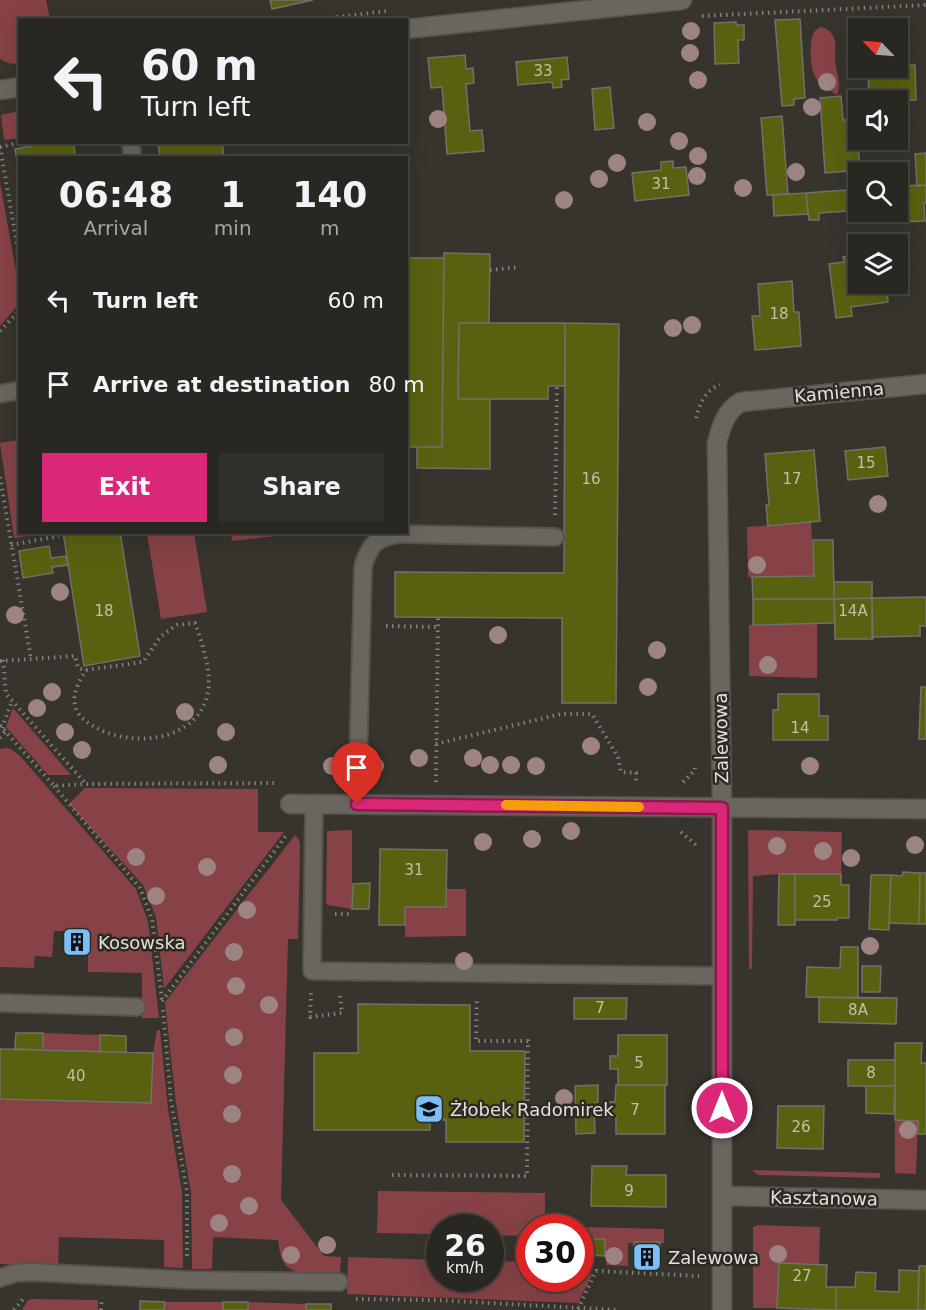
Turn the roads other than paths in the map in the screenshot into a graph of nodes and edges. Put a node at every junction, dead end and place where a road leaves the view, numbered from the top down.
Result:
1 (682, 0) edge
2 (408, 29) edge
3 (18, 87) edge
4 (0, 90) edge
5 (926, 384) edge
6 (18, 390) edge
7 (0, 394) edge
8 (752, 400) joint
9 (555, 537) road end
10 (290, 804) dead end
11 (314, 804) junction
12 (357, 804) junction
13 (722, 808) junction
14 (926, 809) edge
15 (722, 976) junction
16 (0, 1003) edge
17 (137, 1007) dead end
18 (722, 1196) junction
19 (926, 1200) edge
20 (0, 1278) edge
21 (339, 1282) dead end
22 (723, 1310) edge

1 - 2 street
3 - 4 street
5 - 8 street, Kamienna
6 - 7 lane
8 - 13 street, Zalewowa
9 - 12 lane
10 - 11 street
11 - 12 street
11 - 15 lane
12 - 13 street
13 - 14 street
13 - 15 street, Zalewowa
15 - 18 street, Zalewowa
16 - 17 lane
18 - 19 street, Kasztanowa
18 - 22 street, Zalewowa
20 - 21 lane

